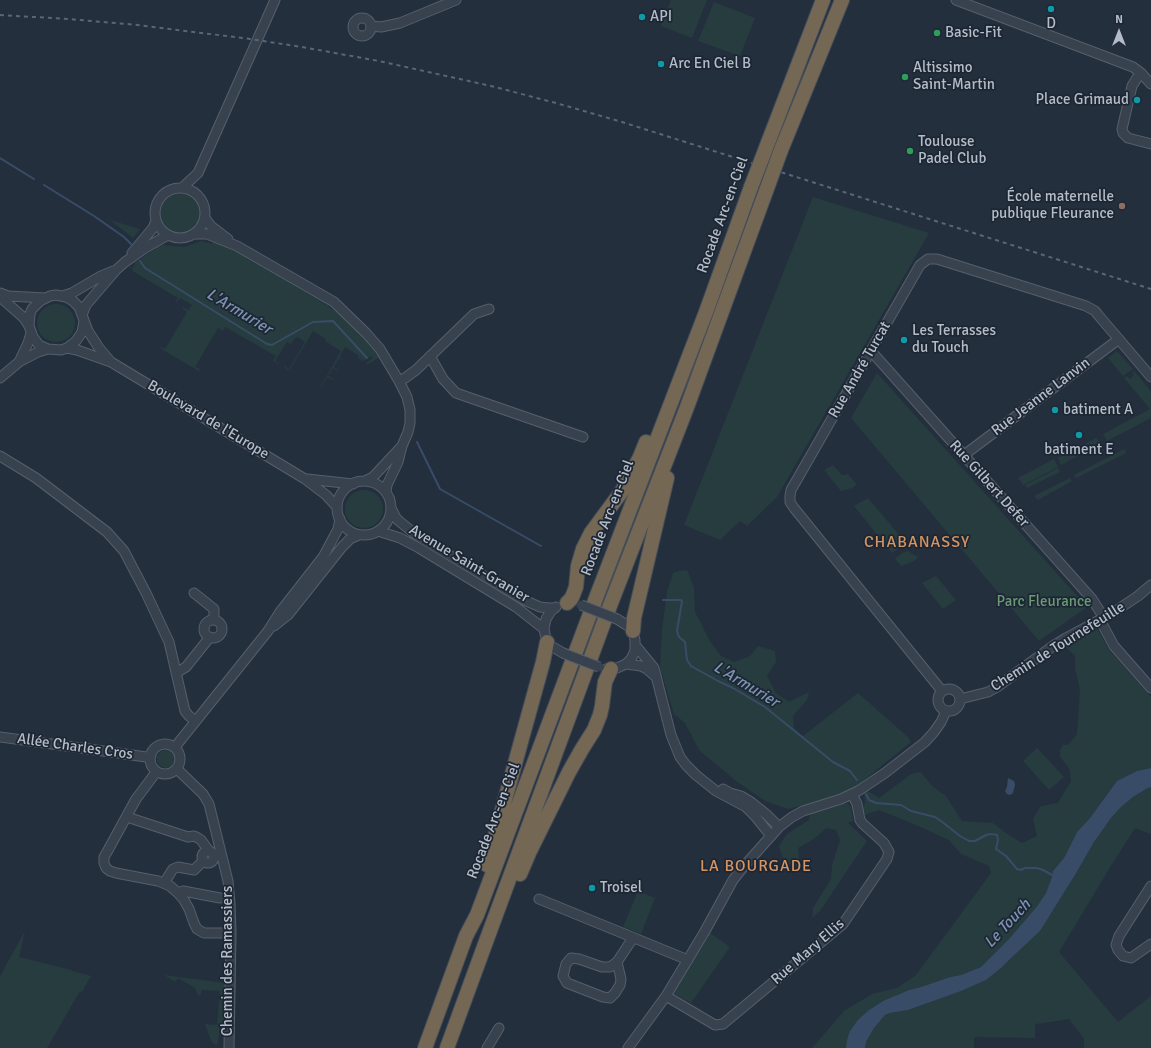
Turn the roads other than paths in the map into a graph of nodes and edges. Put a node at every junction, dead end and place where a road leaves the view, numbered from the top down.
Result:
1 (275, 0) edge
2 (456, 0) edge
3 (823, 0) edge
4 (842, 0) edge
5 (956, 0) edge
6 (371, 26) dead end
7 (1141, 73) junction
8 (1150, 81) edge
9 (1151, 144) edge
10 (198, 172) junction
11 (183, 188) junction
12 (198, 194) junction
13 (205, 218) junction
14 (156, 221) junction
15 (194, 234) junction
16 (168, 235) junction
17 (237, 246) junction
18 (125, 262) junction
19 (116, 270) junction
20 (0, 293) edge
21 (62, 296) junction
22 (0, 297) edge
23 (45, 298) junction
24 (710, 301) junction
25 (489, 309) dead end
26 (83, 318) junction
27 (30, 329) junction
28 (1119, 339) junction
29 (67, 348) junction
30 (48, 349) junction
31 (871, 351) junction
32 (430, 356) junction
33 (19, 362) junction
34 (111, 362) junction
35 (1151, 377) edge
36 (0, 378) edge
37 (399, 381) junction
38 (687, 407) junction
39 (583, 437) dead end
40 (402, 446) junction
41 (964, 455) junction
42 (0, 456) edge
43 (305, 479) junction
44 (365, 481) junction
45 (353, 484) junction
46 (386, 492) junction
47 (337, 507) junction
48 (391, 508) junction
49 (340, 519) junction
50 (378, 532) junction
51 (359, 535) junction
52 (1151, 586) edge
53 (194, 593) dead end
54 (568, 605) junction
55 (1102, 619) junction
56 (214, 620) junction
57 (268, 631) junction
58 (632, 631) junction
59 (546, 635) junction
60 (210, 637) junction
61 (636, 646) junction
62 (626, 664) junction
63 (605, 668) junction
64 (176, 673) junction
65 (656, 677) junction
66 (1151, 688) edge
67 (942, 691) junction
68 (960, 699) junction
69 (946, 711) junction
70 (196, 721) junction
71 (0, 737) edge
72 (675, 745) junction
73 (175, 747) junction
74 (150, 756) junction
75 (177, 769) junction
76 (155, 771) junction
77 (852, 794) junction
78 (127, 817) junction
79 (779, 827) junction
80 (771, 836) junction
81 (164, 883) junction
82 (1151, 886) edge
83 (178, 893) junction
84 (220, 898) dead end
85 (539, 899) dead end
86 (231, 933) junction
87 (466, 936) junction
88 (633, 938) junction
89 (1151, 944) edge
90 (484, 947) junction
91 (688, 960) junction
92 (616, 962) junction
93 (666, 996) junction
94 (498, 1028) dead end
95 (229, 1048) edge
96 (425, 1048) edge
97 (447, 1048) edge
98 (487, 1048) edge
99 (628, 1048) edge

1 - 10 street
2 - 6 street
3 - 24 highway, Rocade Arc-en-Ciel, bridge
4 - 38 highway, bridge
5 - 7 street
7 - 8 street
7 - 9 street
10 - 11 street
10 - 12 street
11 - 12 street
11 - 14 street
12 - 13 street
13 - 15 street
13 - 17 street
14 - 16 street
14 - 18 street
15 - 16 street
15 - 17 street
16 - 18 street
17 - 37 street
18 - 19 street
19 - 21 street
19 - 26 street
20 - 23 street
21 - 23 street
21 - 26 street, Boulevard de l'Europe
22 - 27 street
23 - 27 street
24 - 54 highway
24 - 87 highway, Rocade Arc-en-Ciel
25 - 32 street
26 - 29 street
26 - 34 street, Boulevard de l'Europe
27 - 30 street
27 - 33 street
28 - 31 street, Rue André Turcat
28 - 35 street, Rue André Turcat
28 - 41 street, Rue Jeanne Lanvin
29 - 30 street, Boulevard de l'Europe
29 - 34 street, Boulevard de l'Europe
30 - 33 street, Boulevard de l'Europe
31 - 41 street, Rue Gilbert Defer
31 - 67 street, Rue André Turcat
32 - 37 street
32 - 39 street
33 - 36 street
34 - 43 street, Boulevard de l'Europe
37 - 40 street
38 - 58 highway
38 - 90 highway
40 - 44 street
40 - 46 street
41 - 55 street, Rue Gilbert Defer
42 - 64 street
43 - 45 street, Boulevard de l'Europe
43 - 47 street, Boulevard de l'Europe
44 - 45 street
44 - 46 street
45 - 47 street
46 - 48 street
47 - 49 street
48 - 50 street
48 - 54 street, Avenue Saint-Granier
49 - 51 street
49 - 57 street
50 - 51 street
50 - 59 street, Avenue Saint-Granier
51 - 57 street
52 - 55 street, Chemin de Tournefeuille
53 - 56 street
54 - 58 street, Avenue Saint-Granier, bridge
54 - 59 street
55 - 66 street, Rue Gilbert Defer
55 - 68 street, Chemin de Tournefeuille
56 - 60 street
56 - 60 street
57 - 70 street
58 - 61 street
59 - 63 street, Avenue Saint-Granier, bridge
59 - 87 highway
60 - 64 street
61 - 62 street
61 - 65 street
62 - 63 street
62 - 65 street
63 - 90 highway
64 - 70 street
65 - 72 street
67 - 68 street
67 - 69 street
68 - 69 street
69 - 77 street
70 - 73 street
71 - 74 street, Allée Charles Cros
72 - 79 street
72 - 80 street
73 - 74 street
73 - 75 street
74 - 76 street
75 - 76 street
75 - 86 street, Chemin des Ramassiers
76 - 78 street
77 - 79 street
77 - 93 street, Rue Mary Ellis
78 - 81 street
78 - 81 street
79 - 80 street
80 - 91 street
81 - 83 street
82 - 89 street
83 - 84 street
83 - 86 street
85 - 88 street
86 - 95 street, Chemin des Ramassiers
87 - 96 highway, Rocade Arc-en-Ciel
88 - 91 street
88 - 92 street
90 - 97 highway
91 - 93 street
92 - 92 street
93 - 99 street
94 - 98 street

